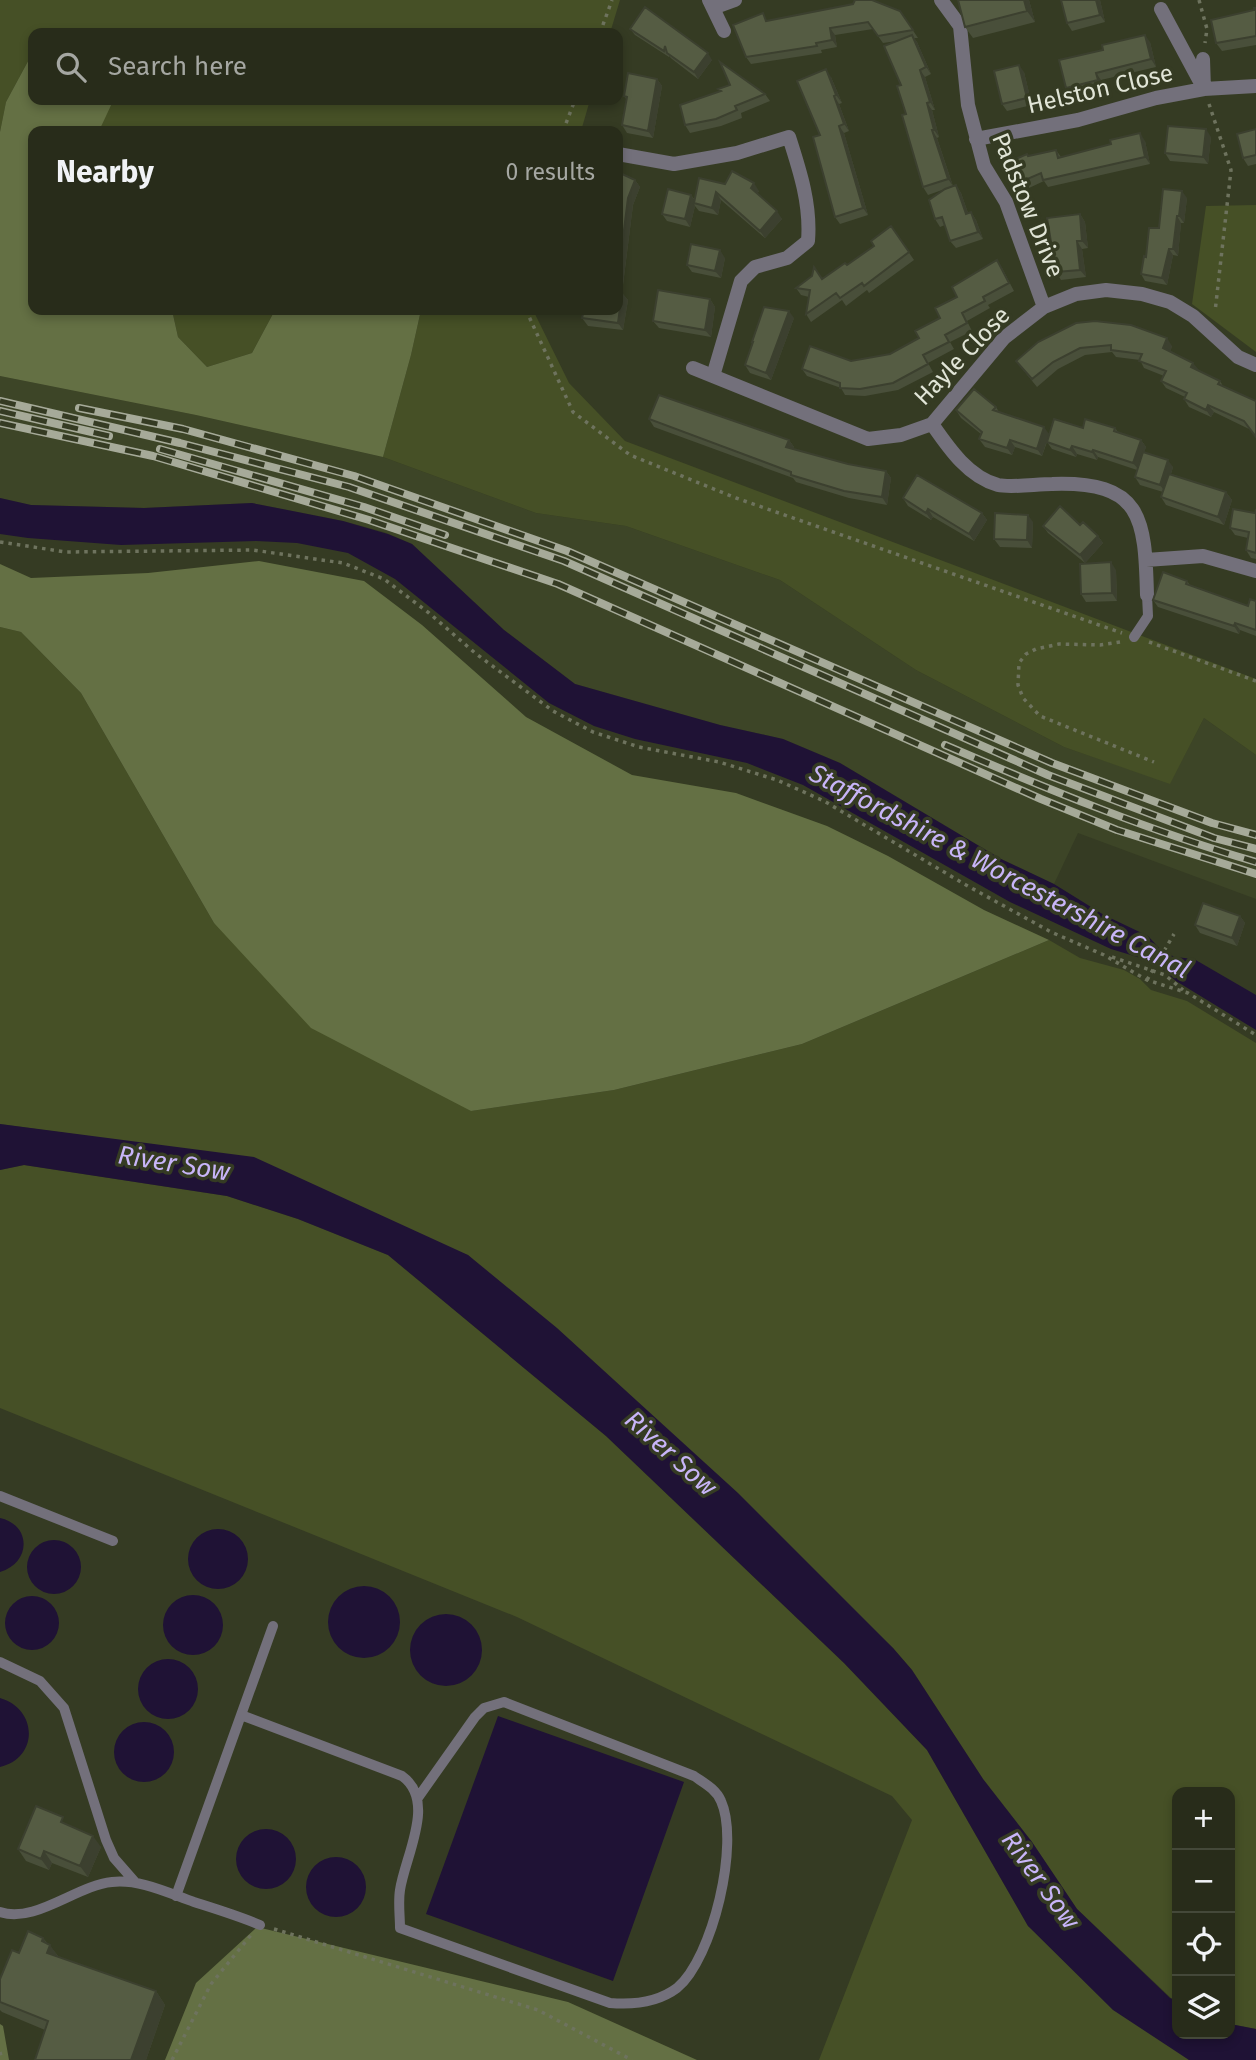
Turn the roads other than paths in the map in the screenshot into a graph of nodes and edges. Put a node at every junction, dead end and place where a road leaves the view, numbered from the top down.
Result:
1 (735, 0) edge
2 (941, 0) edge
3 (711, 4) edge
4 (1161, 9) dead end
5 (724, 31) dead end
6 (1203, 59) road end
7 (1256, 86) edge
8 (1204, 89) junction
9 (976, 139) junction
10 (623, 155) edge
11 (1044, 307) junction
12 (1256, 365) edge
13 (693, 368) dead end
14 (713, 376) junction
15 (932, 424) junction
16 (1146, 560) junction
17 (1256, 571) edge
18 (1147, 595) joint
19 (1134, 637) road end
20 (0, 1496) edge
21 (113, 1542) dead end
22 (273, 1626) dead end
23 (0, 1662) edge
24 (241, 1715) junction
25 (417, 1799) junction
26 (135, 1882) junction
27 (176, 1896) junction
28 (0, 1912) edge
29 (260, 1925) road end

1 - 3 street
2 - 9 street, Padstow Drive
3 - 5 street
4 - 8 street
6 - 8 street, Helston Close
7 - 8 street
8 - 9 street, Helston Close
9 - 11 street, Padstow Drive
10 - 14 street
11 - 12 street, Hayle Close
11 - 15 street, Hayle Close
13 - 14 street, Hayle Close
14 - 15 street, Hayle Close
15 - 16 street
16 - 17 street
16 - 18 street
18 - 19 lane
20 - 21 lane
22 - 24 lane
23 - 26 lane
24 - 25 lane
24 - 27 lane
25 - 25 lane
26 - 27 lane
26 - 28 lane
27 - 29 lane

